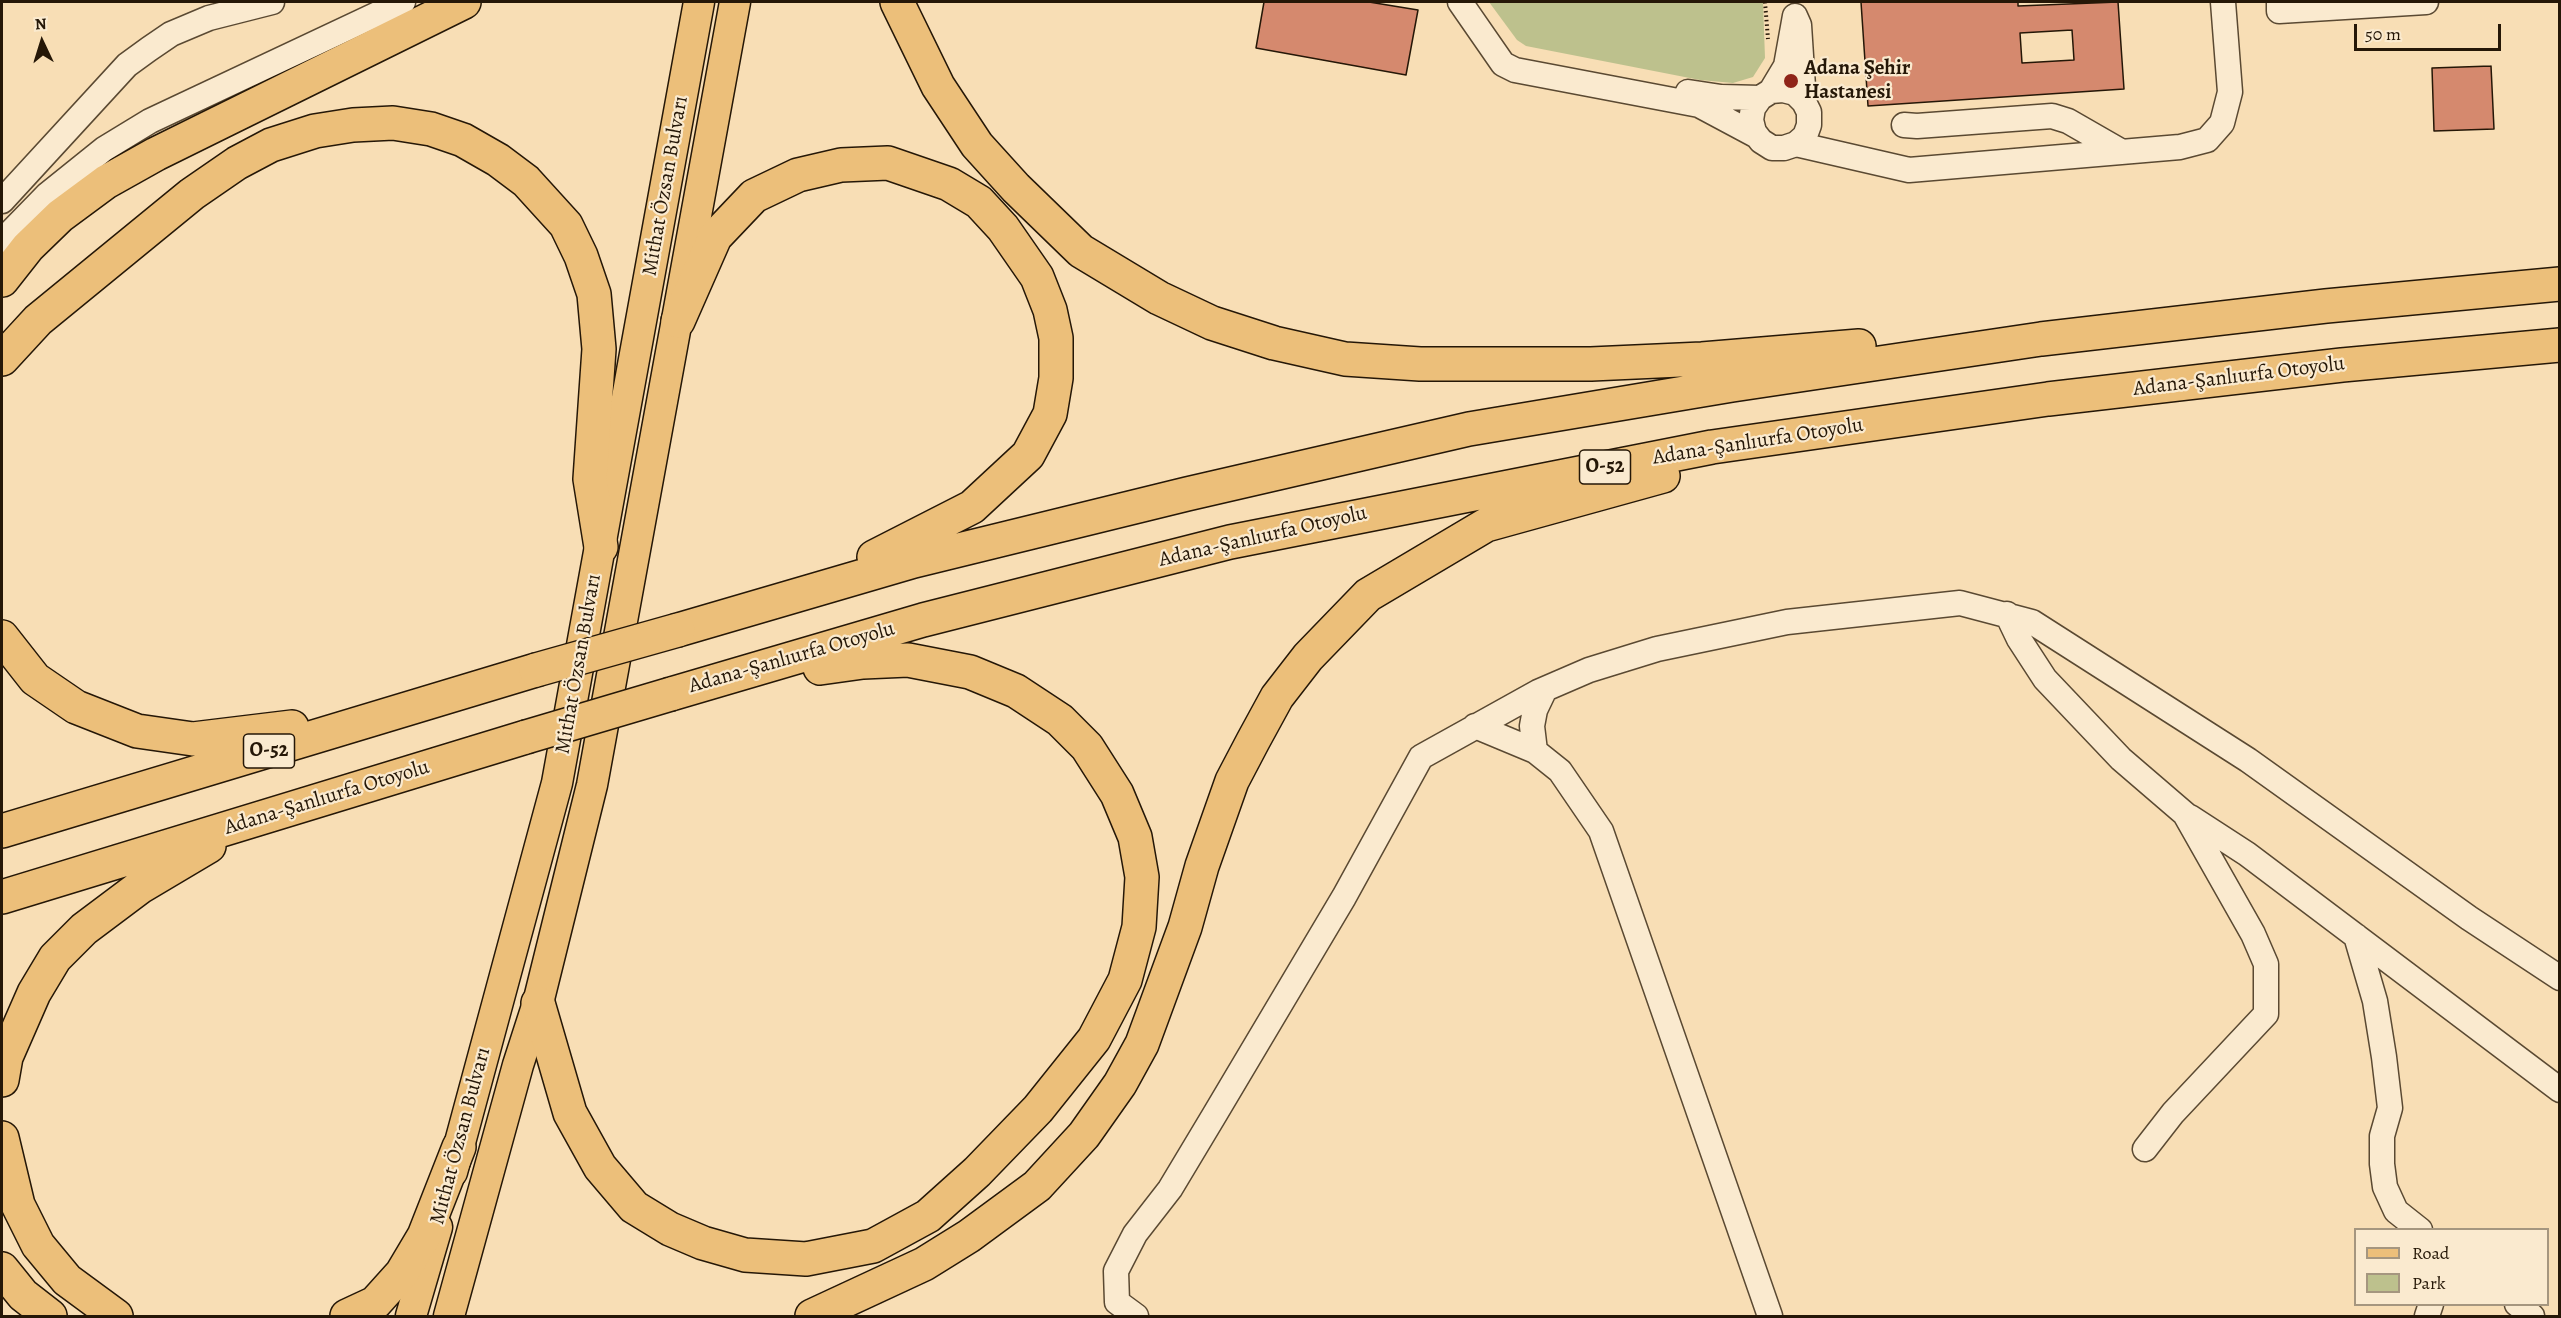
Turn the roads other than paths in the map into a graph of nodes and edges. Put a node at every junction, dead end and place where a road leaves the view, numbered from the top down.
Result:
1 (272, 2) edge
2 (403, 2) edge
3 (464, 2) edge
4 (699, 2) edge
5 (735, 2) edge
6 (897, 2) edge
7 (1460, 2) edge
8 (1473, 2) edge
9 (2223, 2) edge
10 (2278, 2) edge
11 (2426, 2) edge
12 (2377, 3) edge
13 (1795, 9) edge
14 (1765, 95) junction
15 (1804, 102) junction
16 (1904, 125) dead end
17 (1757, 136) junction
18 (1796, 144) junction
19 (2122, 152) junction
20 (2, 201) edge
21 (2, 241) edge
22 (2, 280) edge
23 (2559, 284) edge
24 (678, 321) junction
25 (2041, 339) junction
26 (2559, 345) edge
27 (2, 359) edge
28 (1742, 443) junction
29 (601, 547) junction
30 (784, 599) junction
31 (2007, 614) junction
32 (2, 637) edge
33 (705, 684) junction
34 (1545, 689) junction
35 (401, 711) junction
36 (1475, 726) junction
37 (1535, 751) junction
38 (2185, 814) junction
39 (235, 825) junction
40 (2, 831) edge
41 (2, 897) edge
42 (2356, 936) junction
43 (2559, 978) edge
44 (538, 1003) junction
45 (2, 1080) edge
46 (2559, 1090) edge
47 (2, 1138) edge
48 (459, 1147) junction
49 (2145, 1149) dead end
50 (2417, 1228) edge
51 (2, 1269) edge
52 (2518, 1306) edge
53 (50, 1317) edge
54 (116, 1317) edge
55 (347, 1317) edge
56 (411, 1317) edge
57 (449, 1317) edge
58 (812, 1317) edge
59 (1136, 1317) edge
60 (1770, 1317) edge
61 (2532, 1317) edge

1 - 20 street
2 - 21 street
3 - 22 highway
4 - 29 main road, Mithat Özsan Bulvarı
5 - 24 main road, Mithat Özsan Bulvarı
6 - 25 highway
7 - 17 street
8 - 14 street
9 - 19 street
10 - 12 street
11 - 12 street
13 - 14 street
13 - 15 street
14 - 15 street
14 - 17 street
15 - 18 street
16 - 19 street
17 - 18 street
18 - 19 street
23 - 25 highway, O-52
24 - 30 highway
24 - 44 main road, Mithat Özsan Bulvarı
25 - 30 highway, O-52
26 - 28 highway, Adana-Şanlıurfa Otoyolu / O-52
27 - 29 highway
28 - 33 highway, Adana-Şanlıurfa Otoyolu / O-52
28 - 58 highway
29 - 48 main road, Mithat Özsan Bulvarı
30 - 35 highway, O-52, bridge
31 - 34 street
31 - 38 street
31 - 43 street
32 - 35 highway
33 - 39 highway, Adana-Şanlıurfa Otoyolu / O-52, bridge
33 - 44 highway
34 - 36 street
34 - 37 street
35 - 40 highway, O-52
36 - 37 street
36 - 59 street
37 - 60 street
38 - 42 street
38 - 49 street
39 - 41 highway, Adana-Şanlıurfa Otoyolu / O-52
39 - 45 highway
42 - 46 street
42 - 50 street
44 - 57 main road, Mithat Özsan Bulvarı
47 - 54 highway
48 - 55 highway
48 - 56 main road, Mithat Özsan Bulvarı
51 - 53 highway
52 - 61 street

